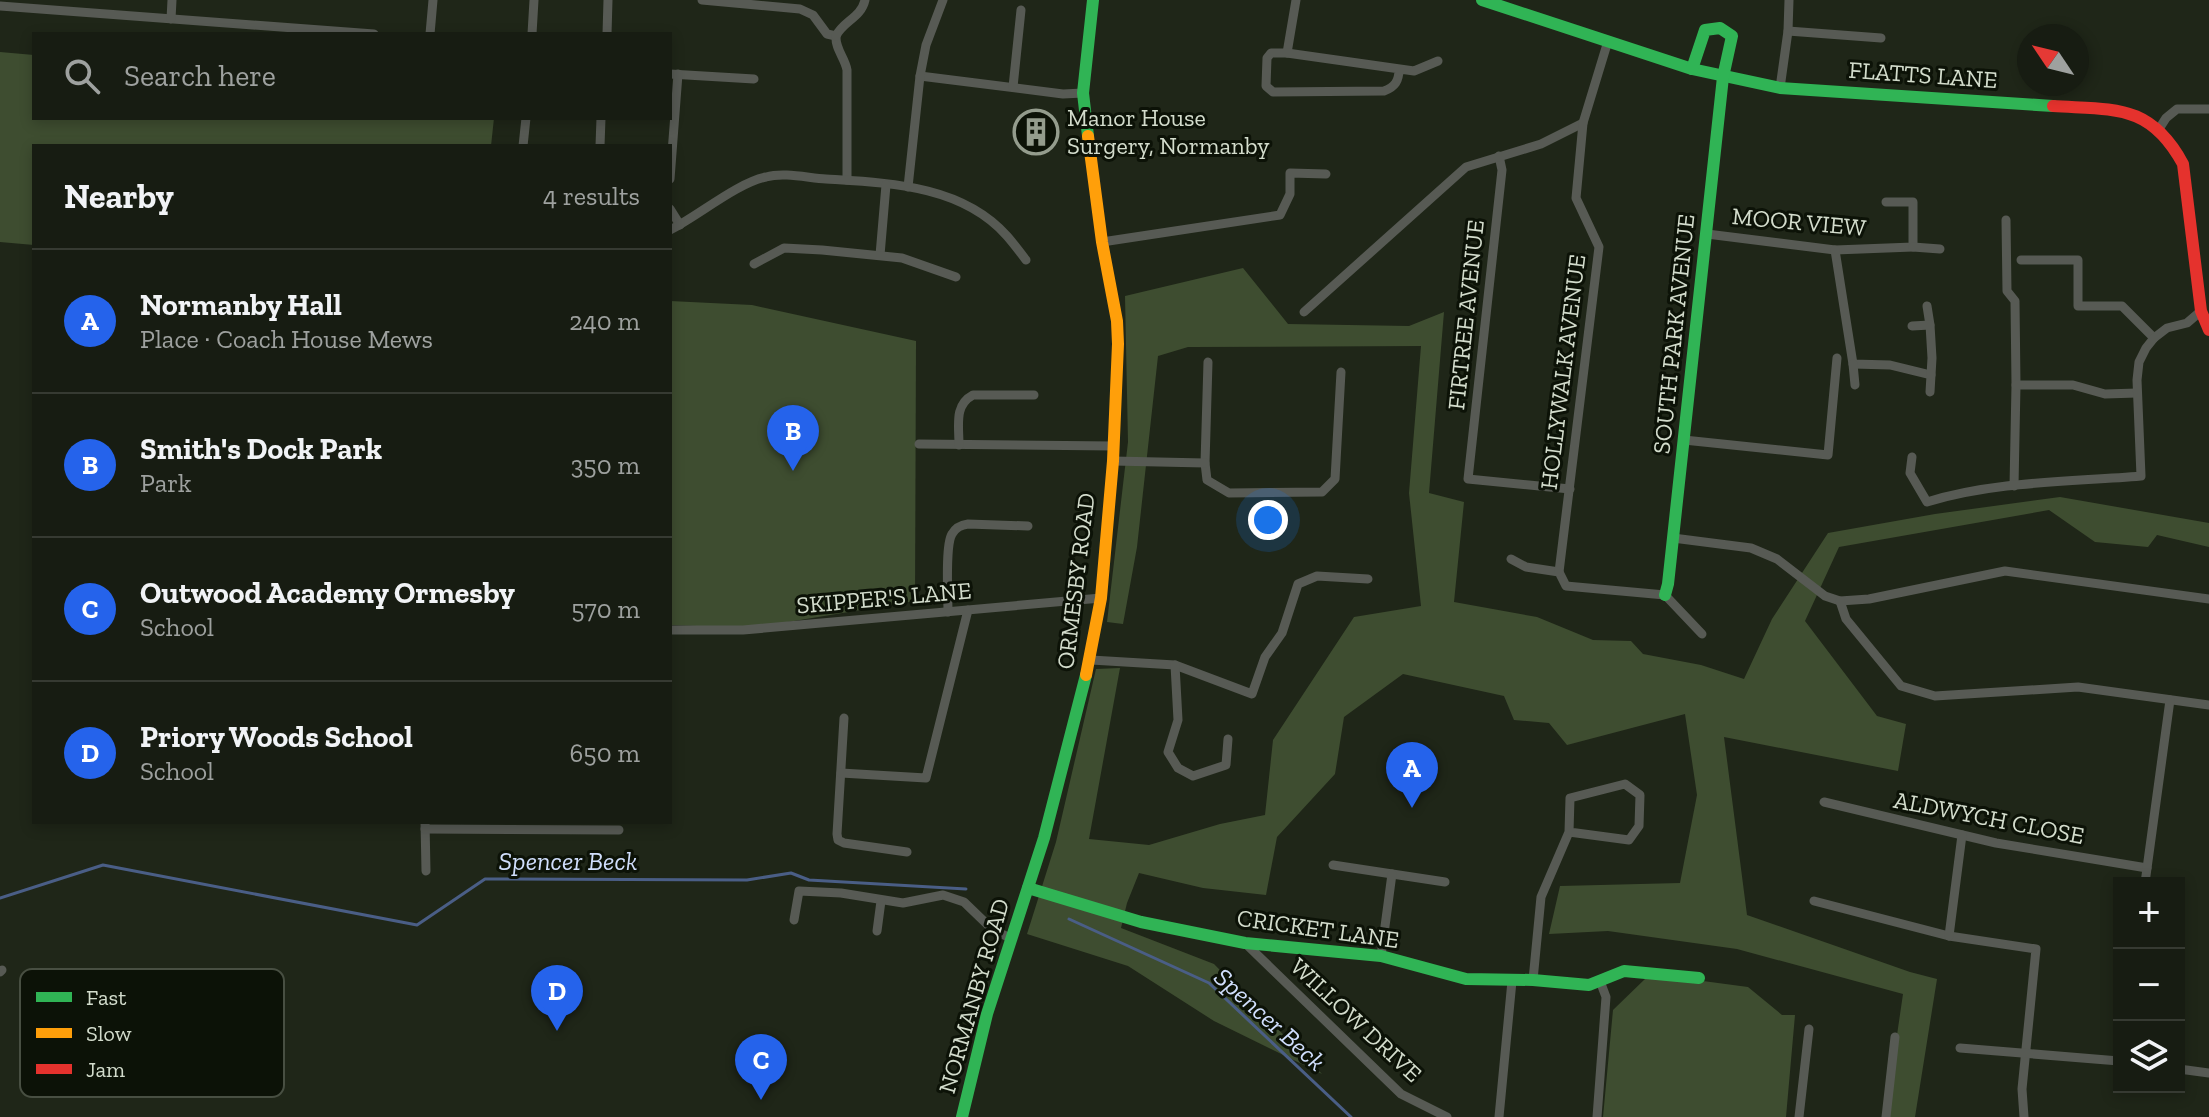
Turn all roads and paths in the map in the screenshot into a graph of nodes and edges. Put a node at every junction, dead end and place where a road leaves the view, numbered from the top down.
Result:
1 (172, 0) edge
2 (433, 0) edge
3 (534, 0) edge
4 (608, 0) edge
5 (702, 0) edge
6 (865, 0) edge
7 (943, 0) edge
8 (1093, 0) edge
9 (1296, 0) edge
10 (1482, 0) edge
11 (1789, 0) edge
12 (52, 5) edge
13 (0, 6) edge
14 (1021, 10) dead end
15 (171, 19) junction
16 (1788, 31) junction
17 (347, 32) edge
18 (430, 32) edge
19 (532, 32) edge
20 (607, 32) edge
21 (836, 36) junction
22 (1881, 38) dead end
23 (1608, 41) junction
24 (1287, 53) junction
25 (1438, 61) dead end
26 (1399, 69) junction
27 (1692, 69) junction
28 (674, 74) edge
29 (920, 76) junction
30 (1723, 77) junction
31 (754, 79) dead end
32 (1013, 87) junction
33 (1780, 88) junction
34 (1083, 93) junction
35 (2209, 109) edge
36 (526, 120) edge
37 (601, 120) edge
38 (1583, 123) junction
39 (2159, 129) junction
40 (523, 144) edge
41 (600, 144) edge
42 (671, 144) edge
43 (1499, 156) junction
44 (1326, 174) dead end
45 (847, 180) junction
46 (886, 185) junction
47 (908, 187) junction
48 (1886, 202) dead end
49 (672, 212) edge
50 (2006, 220) dead end
51 (680, 225) junction
52 (672, 229) edge
53 (1707, 234) junction
54 (1102, 242) junction
55 (1913, 247) junction
56 (1940, 249) dead end
57 (1835, 250) junction
58 (880, 255) junction
59 (1026, 260) dead end
60 (2021, 260) dead end
61 (754, 264) dead end
62 (956, 277) dead end
63 (1927, 306) dead end
64 (2201, 311) junction
65 (1304, 312) dead end
66 (1930, 325) junction
67 (1912, 326) dead end
68 (2209, 330) edge
69 (2154, 338) junction
70 (1837, 358) dead end
71 (1208, 362) dead end
72 (1853, 364) junction
73 (1341, 372) dead end
74 (1931, 375) junction
75 (1855, 385) dead end
76 (2016, 385) junction
77 (1930, 392) dead end
78 (2137, 393) junction
79 (1034, 395) dead end
80 (1684, 440) junction
81 (919, 444) dead end
82 (959, 445) junction
83 (1114, 446) junction
84 (1912, 457) dead end
85 (1113, 461) junction
86 (1205, 463) junction
87 (2014, 486) junction
88 (1570, 489) junction
89 (1028, 526) dead end
90 (1673, 538) junction
91 (1511, 559) dead end
92 (1559, 572) junction
93 (1368, 579) dead end
94 (1665, 595) junction
95 (1101, 598) junction
96 (2209, 599) edge
97 (1840, 601) junction
98 (968, 610) junction
99 (948, 612) junction
100 (672, 630) edge
101 (1702, 634) dead end
102 (1091, 660) junction
103 (1175, 665) junction
104 (2170, 700) junction
105 (2209, 705) edge
106 (844, 718) dead end
107 (1228, 739) dead end
108 (841, 773) junction
109 (1824, 802) dead end
110 (425, 825) edge
111 (562, 826) edge
112 (619, 830) dead end
113 (1569, 832) junction
114 (1962, 835) junction
115 (907, 852) dead end
116 (1333, 865) dead end
117 (2147, 868) junction
118 (426, 871) dead end
119 (1392, 874) junction
120 (2146, 877) edge
121 (1445, 882) dead end
122 (1028, 888) junction
123 (881, 901) junction
124 (1814, 901) dead end
125 (794, 920) dead end
126 (877, 931) dead end
127 (1949, 936) junction
128 (1010, 938) junction
129 (1245, 943) junction
130 (1381, 956) junction
131 (1699, 978) dead end
132 (1533, 980) junction
133 (1512, 981) junction
134 (1600, 981) junction
135 (1809, 1029) dead end
136 (1895, 1037) dead end
137 (1960, 1048) dead end
138 (2025, 1054) junction
139 (2113, 1061) edge
140 (2185, 1070) edge
141 (2209, 1073) edge
142 (962, 1117) edge
143 (1447, 1117) edge
144 (1499, 1117) edge
145 (1597, 1117) edge
146 (1799, 1117) edge
147 (1886, 1117) edge
148 (2024, 1117) edge

1 - 15 street
2 - 18 street
3 - 19 street
4 - 20 street
5 - 21 street
6 - 21 street
7 - 29 street
8 - 34 street, ORMESBY ROAD
9 - 24 street
10 - 23 street, FLATTS LANE
11 - 16 street
12 - 13 street
12 - 15 street
14 - 32 street
15 - 17 street
16 - 22 street
16 - 33 street
21 - 45 street
23 - 27 street, FLATTS LANE
23 - 38 street, HOLLYWALK AVENUE
24 - 26 street
24 - 26 street
25 - 26 street
27 - 30 street, FLATTS LANE
27 - 30 street, SOUTH PARK AVENUE
28 - 31 street
28 - 42 street
29 - 32 street
29 - 47 street
30 - 33 street, FLATTS LANE
30 - 53 street, SOUTH PARK AVENUE
32 - 34 street
33 - 39 street, FLATTS LANE
34 - 54 street, ORMESBY ROAD
35 - 39 street
36 - 40 street
37 - 41 street
38 - 43 street
38 - 88 street, HOLLYWALK AVENUE
39 - 64 street, FLATTS LANE
43 - 65 street
43 - 88 street, FIRTREE AVENUE
44 - 54 street
45 - 46 street
45 - 51 street
46 - 47 street
46 - 58 street
47 - 59 street
48 - 55 street, MOOR VIEW
49 - 51 street
50 - 76 street
51 - 52 street
53 - 57 street, MOOR VIEW
53 - 80 street, SOUTH PARK AVENUE
54 - 83 street, ORMESBY ROAD
55 - 56 street
55 - 57 street, MOOR VIEW
57 - 72 street
58 - 61 street
58 - 62 street
60 - 69 street
63 - 66 street
64 - 68 street, FLATTS LANE
64 - 69 street
66 - 67 street
66 - 74 street
69 - 78 street
70 - 80 street
71 - 86 street
72 - 74 street
72 - 75 street
73 - 86 street
74 - 77 street
76 - 78 street
76 - 87 street
78 - 87 street
79 - 82 street
80 - 90 street, SOUTH PARK AVENUE
81 - 82 street
82 - 83 street
83 - 85 street, ORMESBY ROAD
84 - 87 street
85 - 86 street
85 - 95 street, ORMESBY ROAD
88 - 92 street, HOLLYWALK AVENUE
89 - 99 street
90 - 94 street, SOUTH PARK AVENUE
90 - 97 street
91 - 92 street
92 - 94 street
93 - 103 street
94 - 101 street
95 - 98 street, SKIPPER'S LANE
95 - 102 street, ORMESBY ROAD
96 - 97 street
97 - 104 street
98 - 99 street, SKIPPER'S LANE
98 - 108 street
99 - 100 street, SKIPPER'S LANE
102 - 103 street
102 - 122 street, ORMESBY ROAD
103 - 107 street
104 - 105 street
104 - 117 street
106 - 108 street
108 - 115 street
109 - 114 street, ALDWYCH CLOSE
110 - 111 street
110 - 118 street
111 - 112 street
113 - 113 street
113 - 132 street
114 - 117 street, ALDWYCH CLOSE
114 - 127 street
116 - 119 street
117 - 120 street
119 - 121 street
119 - 130 street
122 - 128 street, NORMANBY ROAD
122 - 129 street, CRICKET LANE
123 - 125 street
123 - 126 street
123 - 128 street
124 - 127 street
127 - 138 street
128 - 142 street, NORMANBY ROAD
129 - 130 street, CRICKET LANE
129 - 143 street, WILLOW DRIVE
130 - 133 street, CRICKET LANE
131 - 134 street, CRICKET LANE
132 - 133 street, CRICKET LANE
132 - 134 street, CRICKET LANE
133 - 144 street
134 - 145 street
135 - 146 street
136 - 147 street
137 - 138 street
138 - 139 street
138 - 148 street
140 - 141 street

